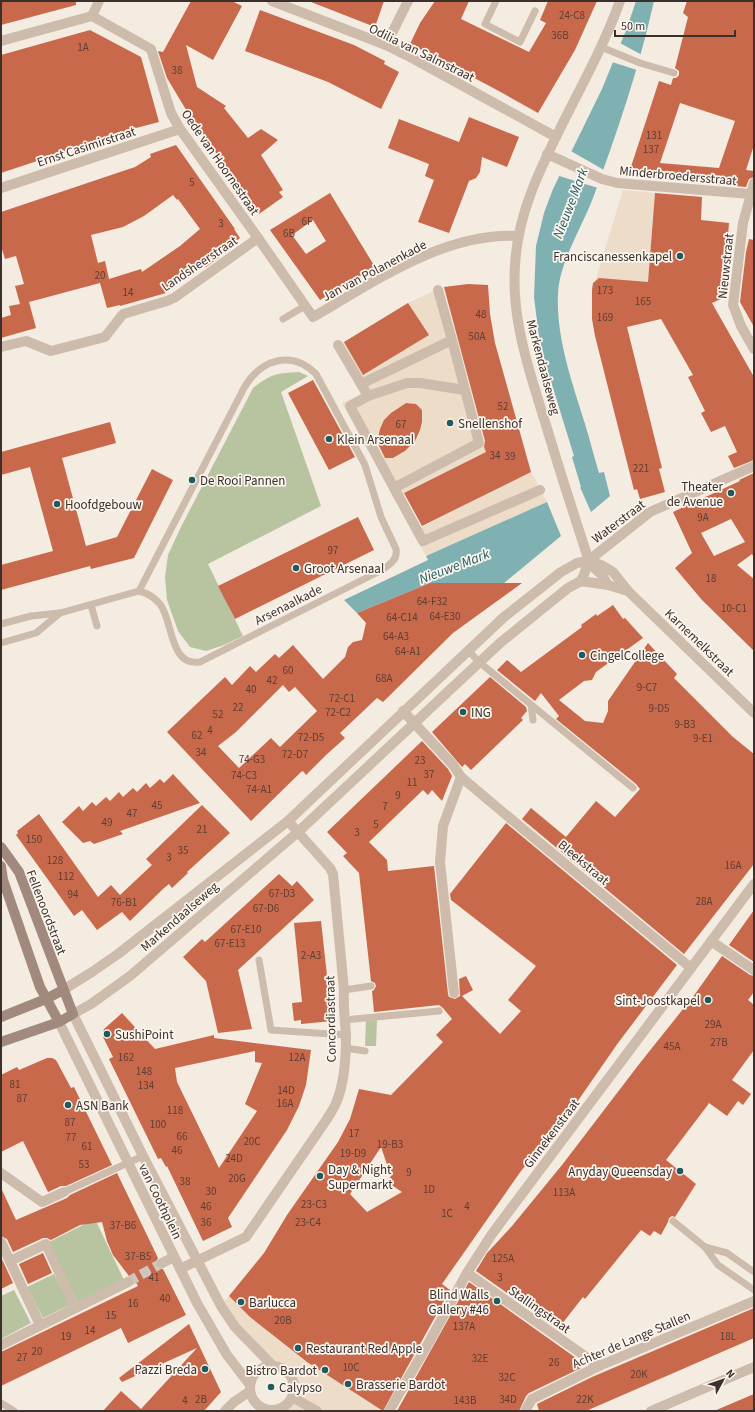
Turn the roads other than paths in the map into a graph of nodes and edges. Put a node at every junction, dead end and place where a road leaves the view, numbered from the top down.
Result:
1 (99, 1) edge
2 (272, 1) edge
3 (408, 1) edge
4 (496, 1) edge
5 (620, 1) edge
6 (534, 11) dead end
7 (92, 16) junction
8 (1, 41) edge
9 (386, 45) junction
10 (601, 47) junction
11 (674, 72) dead end
12 (180, 128) junction
13 (556, 137) junction
14 (547, 154) junction
15 (754, 183) edge
16 (1, 188) edge
17 (750, 194) junction
18 (518, 236) junction
19 (258, 238) junction
20 (438, 290) dead end
21 (305, 306) junction
22 (313, 317) joint
23 (283, 319) dead end
24 (452, 340) junction
25 (338, 345) dead end
26 (1, 347) edge
27 (754, 349) edge
28 (361, 384) junction
29 (465, 390) junction
30 (368, 396) junction
31 (754, 466) edge
32 (394, 488) junction
33 (540, 490) dead end
34 (588, 561) junction
35 (581, 581) junction
36 (608, 585) junction
37 (139, 591) junction
38 (628, 591) junction
39 (91, 605) junction
40 (60, 614) junction
41 (1, 624) edge
42 (97, 626) dead end
43 (1, 643) edge
44 (468, 650) junction
45 (479, 662) junction
46 (531, 705) junction
47 (403, 711) junction
48 (754, 713) edge
49 (533, 720) dead end
50 (414, 723) junction
51 (461, 777) junction
52 (633, 788) dead end
53 (288, 821) junction
54 (298, 832) junction
55 (1, 847) edge
56 (1, 866) edge
57 (754, 884) edge
58 (711, 941) junction
59 (260, 960) dead end
60 (691, 968) junction
61 (754, 970) edge
62 (371, 986) dead end
63 (63, 990) junction
64 (344, 990) junction
65 (454, 993) dead end
66 (46, 999) junction
67 (439, 1011) dead end
68 (73, 1014) junction
69 (1, 1017) edge
70 (344, 1020) junction
71 (59, 1022) junction
72 (346, 1035) junction
73 (1, 1042) edge
74 (345, 1048) junction
75 (365, 1051) dead end
76 (143, 1156) junction
77 (128, 1163) junction
78 (1, 1174) edge
79 (64, 1192) joint
80 (673, 1221) dead end
81 (1, 1242) edge
82 (705, 1246) junction
83 (174, 1257) junction
84 (197, 1260) junction
85 (10, 1261) junction
86 (162, 1263) tunnel mouth
87 (180, 1269) junction
88 (754, 1272) edge
89 (467, 1273) junction
90 (128, 1282) tunnel mouth
91 (754, 1290) edge
92 (754, 1300) edge
93 (75, 1307) junction
94 (40, 1325) junction
95 (1, 1345) edge
96 (272, 1365) junction
97 (599, 1366) junction
98 (754, 1367) edge
99 (250, 1388) junction
100 (292, 1397) junction
101 (1, 1403) edge
102 (281, 1409) edge
103 (14, 1411) edge
104 (225, 1411) edge
105 (316, 1411) edge
106 (389, 1411) edge
107 (525, 1411) edge
108 (651, 1411) edge

1 - 7 street
2 - 9 street, Odilia van Salmstraat
3 - 9 street
4 - 6 lane
5 - 10 street, Markendaalseweg
7 - 8 street
7 - 12 street, Oede van Hoornestraat
9 - 13 street, Odilia van Salmstraat
10 - 11 lane
10 - 13 street, Markendaalseweg
12 - 16 street, Ernst Casimirstraat
12 - 19 street, Oede van Hoornestraat
13 - 14 street, Markendaalseweg
14 - 17 street, Minderbroedersstraat
14 - 18 street, Markendaalseweg
15 - 17 street, Nieuwstraat
17 - 27 street, Nieuwstraat
18 - 22 street, Jan van Polanenkade
18 - 34 street, Markendaalseweg
19 - 21 street, Oede van Hoornestraat
19 - 26 street, Landsheerstraat
20 - 24 street
21 - 22 street, Oede van Hoornestraat
21 - 23 lane
24 - 28 street
24 - 29 street
25 - 28 street
28 - 30 street
29 - 30 street
29 - 32 street
30 - 32 street
31 - 34 street, Waterstraat
32 - 33 street
34 - 35 street
34 - 36 street, Markendaalseweg
34 - 38 street, Karnemelkstraat
34 - 44 street, Markendaalseweg
35 - 36 street
35 - 45 street, Markendaalseweg
36 - 38 street, Karnemelkstraat
37 - 37 lane, Arsenaalkade
37 - 39 lane
38 - 48 street, Karnemelkstraat
39 - 40 lane
39 - 42 lane
40 - 41 lane
40 - 43 lane
44 - 45 lane
44 - 47 street, Markendaalseweg
45 - 46 lane
45 - 50 street, Markendaalseweg
46 - 49 lane
46 - 52 lane
47 - 50 street
47 - 53 street, Markendaalseweg
50 - 51 street, Bleekstraat
50 - 54 street, Markendaalseweg
51 - 60 street, Bleekstraat
51 - 65 street
53 - 54 street
53 - 63 street, Markendaalseweg
54 - 64 street, Concordiastraat
54 - 68 street, Markendaalseweg
55 - 63 main road, Fellenoordstraat
56 - 66 main road
57 - 58 street, Ginnekenstraat
58 - 60 street, Ginnekenstraat
58 - 61 street
59 - 72 lane
60 - 89 street, Ginnekenstraat
62 - 64 lane
63 - 66 main road, Markendaalseweg
63 - 68 main road
64 - 70 street, Concordiastraat
66 - 69 main road, Markendaalseweg
66 - 71 main road
67 - 70 lane
68 - 71 main road, Markendaalseweg
68 - 76 street, van Coothplein
70 - 72 street, Concordiastraat
71 - 73 main road, Markendaalseweg
71 - 77 street, van Coothplein
72 - 74 street, Concordiastraat
74 - 75 lane
74 - 84 street, Concordiastraat
76 - 77 lane
76 - 84 street, van Coothplein
77 - 79 lane
77 - 83 street, van Coothplein
78 - 79 street
80 - 82 lane
81 - 85 street
82 - 88 lane
82 - 91 lane
83 - 86 street
83 - 87 street, van Coothplein
84 - 87 street, Concordiastraat
84 - 96 street, van Coothplein
85 - 93 street
85 - 94 street
87 - 99 street, van Coothplein
89 - 97 street, Stallingstraat
89 - 106 street, Ginnekenstraat
90 - 93 street
92 - 97 street, Achter de Lange Stallen
93 - 94 street
94 - 95 street
96 - 99 street
96 - 100 street, van Coothplein
97 - 107 street, Achter de Lange Stallen
98 - 108 street
99 - 102 street, van Coothplein
99 - 104 street
100 - 102 street, van Coothplein
100 - 105 street
101 - 103 lane

